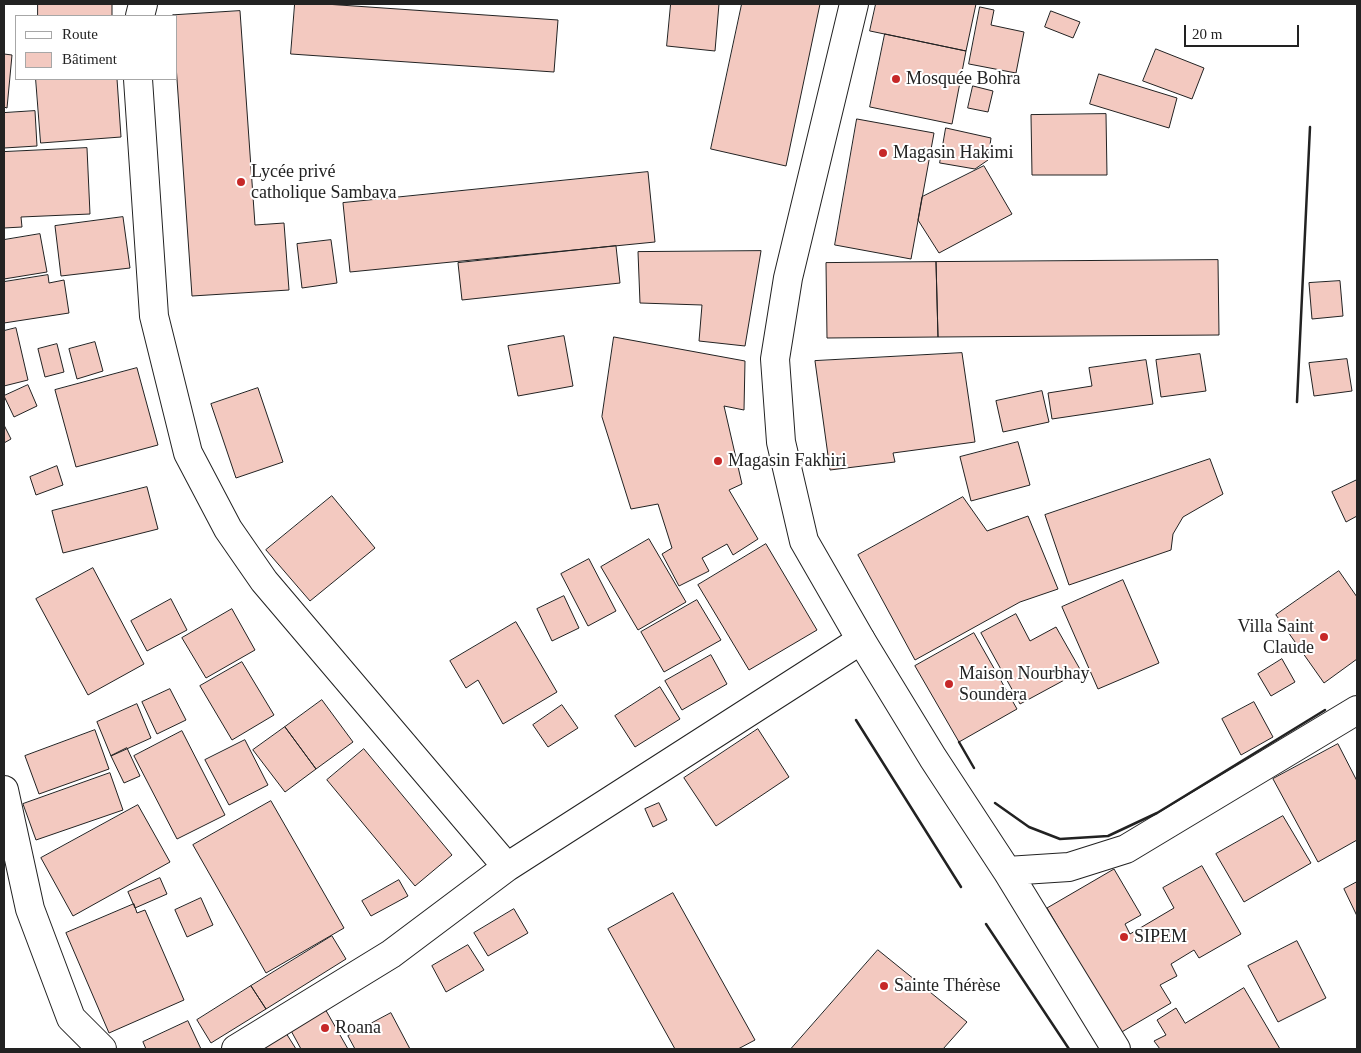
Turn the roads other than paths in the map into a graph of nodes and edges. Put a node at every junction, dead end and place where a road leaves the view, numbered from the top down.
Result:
1 (854, 4) edge
2 (138, 80) edge
3 (861, 640) junction
4 (1357, 710) edge
5 (4, 790) edge
6 (507, 867) junction
7 (1007, 871) junction
8 (102, 1049) edge
9 (236, 1049) edge
10 (1116, 1049) edge

1 - 3 street
2 - 6 street
3 - 6 street
3 - 7 street
4 - 7 street
5 - 8 street
6 - 9 street
7 - 10 street

